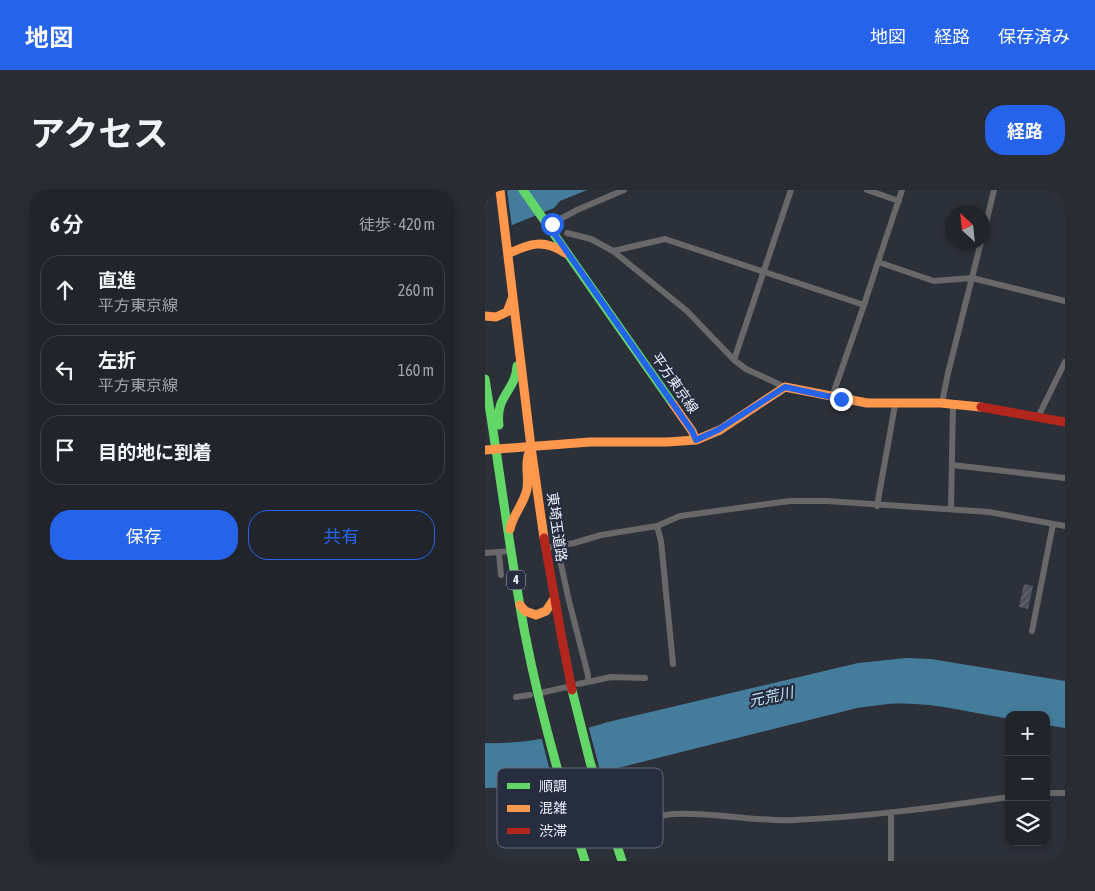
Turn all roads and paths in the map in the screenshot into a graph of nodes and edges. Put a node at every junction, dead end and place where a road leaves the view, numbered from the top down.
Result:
1 (500, 190) edge
2 (523, 190) edge
3 (624, 190) edge
4 (791, 190) edge
5 (867, 190) edge
6 (902, 190) edge
7 (994, 190) edge
8 (899, 201) junction
9 (990, 207) edge
10 (547, 223) junction
11 (567, 233) dead end
12 (613, 250) junction
13 (979, 250) edge
14 (508, 254) junction
15 (573, 260) junction
16 (879, 262) junction
17 (765, 272) junction
18 (972, 278) junction
19 (513, 297) junction
20 (1065, 302) edge
21 (864, 305) junction
22 (485, 316) edge
23 (518, 337) junction
24 (734, 360) junction
25 (1065, 362) edge
26 (485, 379) edge
27 (785, 387) junction
28 (832, 397) junction
29 (942, 403) junction
30 (953, 404) junction
31 (895, 405) junction
32 (1038, 417) junction
33 (1065, 422) edge
34 (696, 440) junction
35 (532, 447) junction
36 (497, 449) junction
37 (485, 450) edge
38 (952, 465) junction
39 (1065, 478) edge
40 (877, 506) junction
41 (951, 509) junction
42 (1053, 524) junction
43 (657, 526) junction
44 (1065, 526) edge
45 (510, 540) junction
46 (557, 546) junction
47 (546, 548) junction
48 (511, 551) junction
49 (485, 553) edge
50 (499, 553) junction
51 (501, 575) dead end
52 (554, 599) junction
53 (520, 605) junction
54 (1032, 631) dead end
55 (673, 664) dead end
56 (645, 678) dead end
57 (588, 682) junction
58 (578, 684) dead end
59 (567, 687) dead end
60 (541, 693) dead end
61 (530, 695) dead end
62 (516, 697) dead end
63 (557, 768) edge
64 (593, 768) edge
65 (1050, 793) edge
66 (1065, 793) edge
67 (1005, 798) edge
68 (891, 812) junction
69 (663, 816) edge
70 (581, 848) edge
71 (618, 848) edge
72 (585, 861) edge
73 (622, 861) edge
74 (891, 861) edge

1 - 14 main road, 東埼玉道路 / 4
2 - 10 main road, 平方東京線
3 - 10 street
4 - 17 street
5 - 8 street
6 - 8 street
7 - 9 street
8 - 16 street
10 - 15 main road, 平方東京線
11 - 12 street
12 - 17 street
12 - 24 street
13 - 18 street
14 - 15 main road
14 - 19 main road, 東埼玉道路 / 4
15 - 34 main road, 平方東京線
16 - 18 street
16 - 21 street
17 - 21 street
17 - 24 street
18 - 20 street
18 - 29 street
19 - 22 main road
19 - 23 main road, 東埼玉道路 / 4
21 - 28 street
23 - 35 main road, 東埼玉道路 / 4
23 - 36 main road, 4
24 - 27 street
25 - 32 street
26 - 36 main road, 4
27 - 28 main road
27 - 34 main road
28 - 31 main road
29 - 30 main road
29 - 31 main road
30 - 32 main road
30 - 38 street
31 - 40 street
32 - 33 main road
34 - 35 main road
35 - 36 main road
35 - 45 main road, 4
35 - 47 main road, 東埼玉道路 / 4
36 - 37 main road
36 - 45 main road, 4
38 - 39 street
38 - 41 street
40 - 41 street
40 - 43 street
41 - 42 street
42 - 44 street
42 - 54 street
43 - 46 street
43 - 55 street
45 - 48 main road, 4
46 - 47 street
46 - 57 street
47 - 52 main road, 東埼玉道路 / 4
48 - 50 street
48 - 53 main road, 4
49 - 50 street
50 - 51 street
52 - 53 main road, 4
52 - 64 main road, 東埼玉道路 / 4
53 - 63 main road, 4
56 - 57 street
57 - 58 street
59 - 60 street
61 - 62 street
65 - 66 street
67 - 68 street
68 - 69 street
68 - 74 street
70 - 72 main road, 4
71 - 73 main road, 東埼玉道路 / 4

